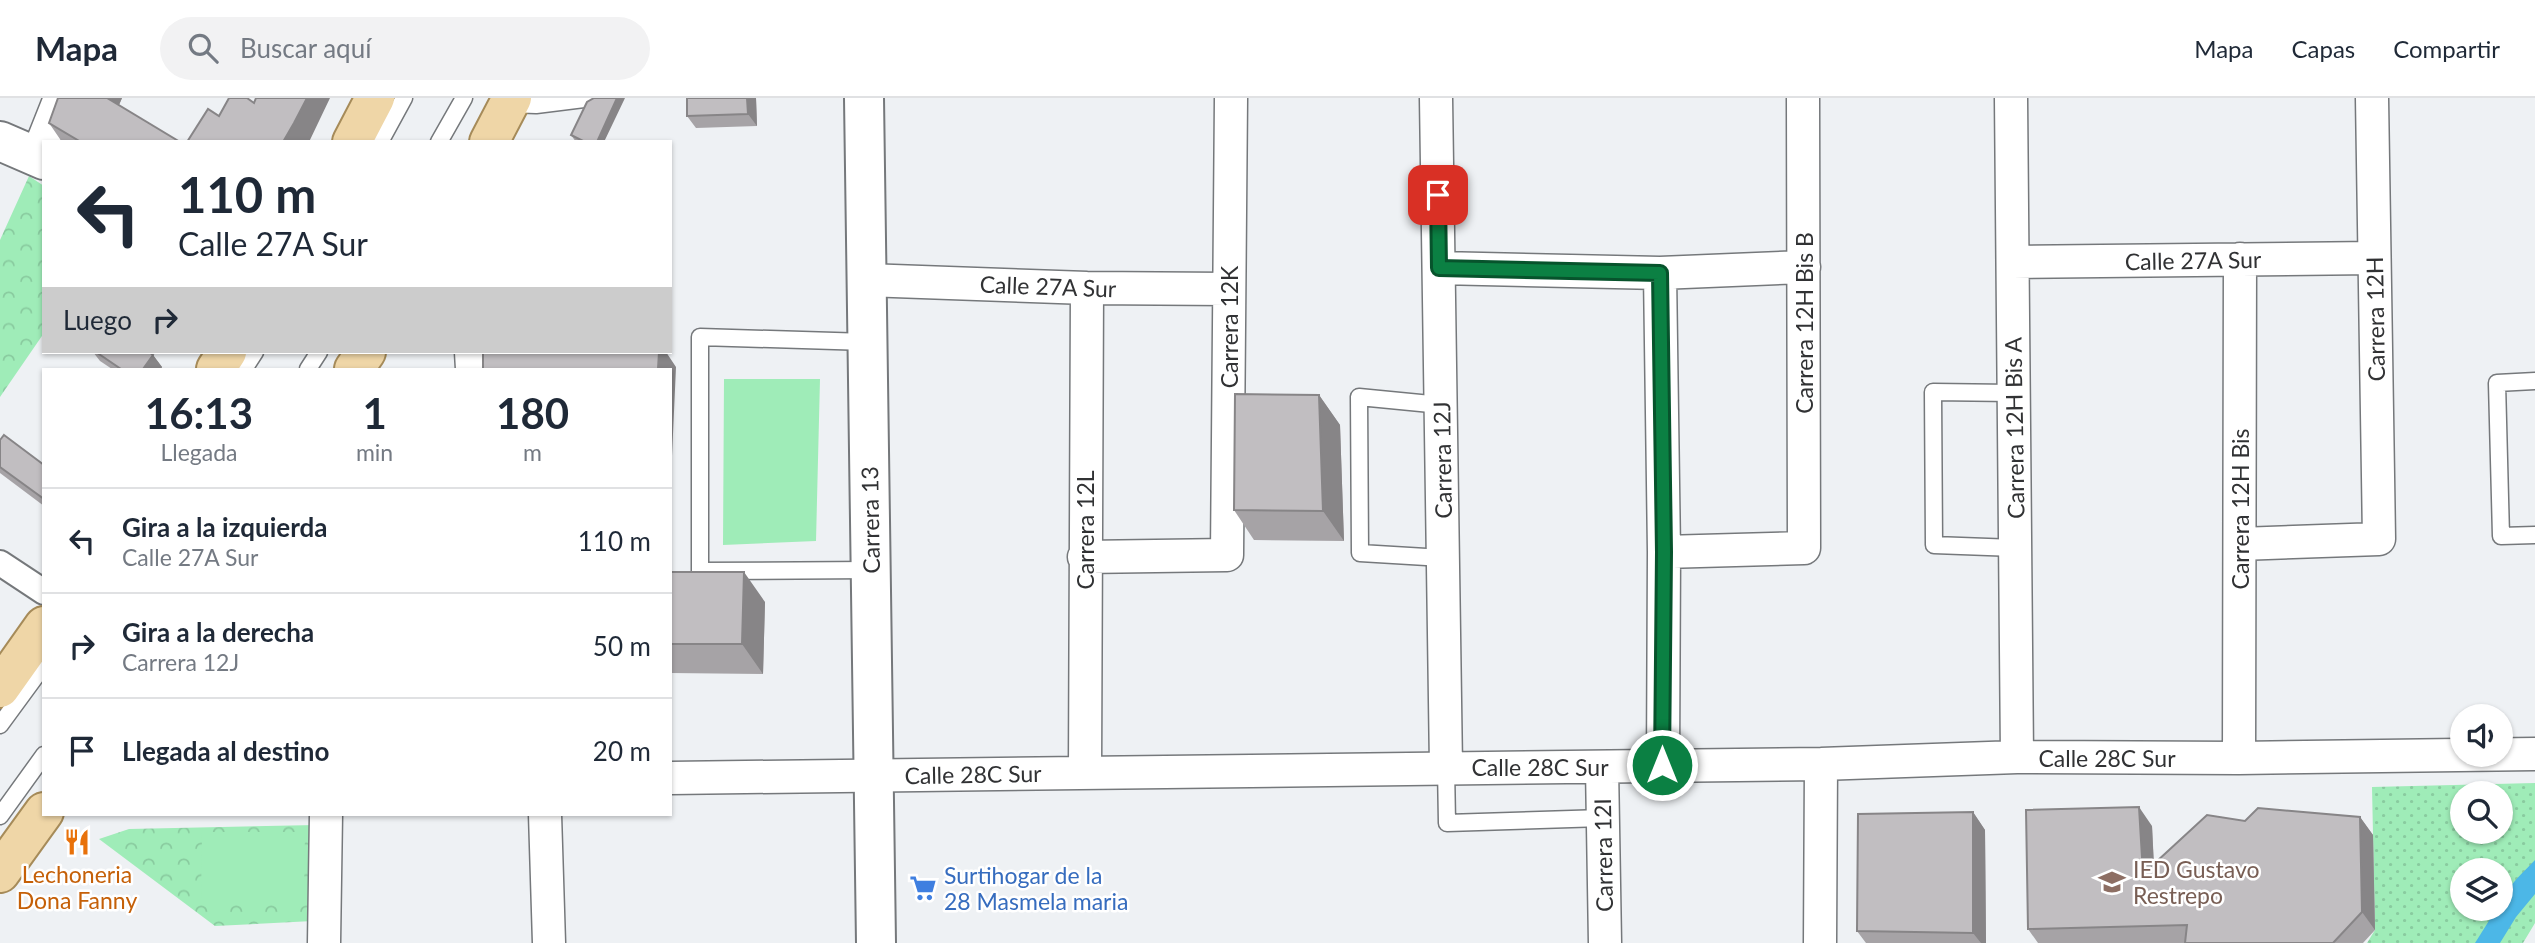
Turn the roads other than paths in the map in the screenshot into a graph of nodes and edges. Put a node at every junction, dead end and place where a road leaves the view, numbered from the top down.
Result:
1 (61, 98) edge
2 (375, 98) edge
3 (404, 98) edge
4 (464, 98) edge
5 (592, 98) edge
6 (864, 98) edge
7 (1231, 98) edge
8 (1436, 98) edge
9 (1803, 98) edge
10 (2011, 98) edge
11 (2372, 98) edge
12 (511, 101) edge
13 (47, 140) edge
14 (353, 140) edge
15 (381, 140) edge
16 (440, 140) edge
17 (490, 140) edge
18 (0, 141) edge
19 (41, 158) edge
20 (2374, 258) junction
21 (2240, 259) junction
22 (2012, 262) junction
23 (1804, 267) junction
24 (1439, 268) junction
25 (1660, 273) junction
26 (866, 280) junction
27 (1087, 288) junction
28 (1229, 289) junction
29 (867, 342) junction
30 (2535, 381) edge
31 (2013, 393) junction
32 (1441, 405) junction
33 (2535, 535) edge
34 (2240, 544) junction
35 (2015, 548) junction
36 (1664, 552) junction
37 (1084, 557) junction
38 (1443, 558) junction
39 (0, 563) edge
40 (871, 570) junction
41 (42, 591) edge
42 (42, 629) edge
43 (42, 668) edge
44 (0, 688) edge
45 (0, 725) edge
46 (2535, 754) edge
47 (2017, 757) junction
48 (42, 758) edge
49 (2239, 758) junction
50 (1821, 764) junction
51 (1662, 765) junction
52 (1446, 767) junction
53 (1602, 767) junction
54 (1084, 772) junction
55 (874, 775) junction
56 (672, 778) edge
57 (42, 815) edge
58 (0, 816) edge
59 (326, 816) edge
60 (545, 816) edge
61 (1603, 818) junction
62 (0, 873) edge
63 (324, 943) edge
64 (549, 943) edge
65 (876, 943) edge
66 (1605, 943) edge
67 (1820, 943) edge

1 - 13 street
2 - 14 main road
3 - 15 lane
4 - 16 lane
5 - 12 lane
6 - 26 street, Carrera 13
7 - 28 street, Carrera 12K
8 - 24 street, Carrera 12J
9 - 23 street, Carrera 12H Bis B
10 - 22 street, Carrera 12H Bis A
11 - 20 street, Carrera 12H
12 - 17 main road
18 - 19 street
20 - 21 street, Calle 27A Sur
20 - 34 street, Carrera 12H
21 - 22 street, Calle 27A Sur
21 - 34 street, Carrera 12H Bis
22 - 31 street, Carrera 12H Bis A
23 - 25 street
23 - 36 street, Carrera 12H Bis B
24 - 25 street
24 - 32 street, Carrera 12J
25 - 36 street
26 - 27 street, Calle 27A Sur
26 - 29 street, Carrera 13
27 - 28 street, Calle 27A Sur
27 - 37 street, Carrera 12L
28 - 37 street, Carrera 12K
29 - 40 street, Carrera 13
29 - 40 lane
30 - 33 lane
31 - 35 street, Carrera 12H Bis A
31 - 35 lane
32 - 38 street, Carrera 12J
32 - 38 lane
34 - 49 street, Carrera 12H Bis
35 - 47 street, Carrera 12H Bis A
36 - 51 street
37 - 54 street, Carrera 12L
38 - 52 street, Carrera 12J
39 - 41 street
40 - 55 street, Carrera 13
42 - 44 main road
43 - 45 lane
46 - 49 street, Calle 28C Sur
47 - 49 street, Calle 28C Sur
47 - 50 street, Calle 28C Sur
48 - 58 lane
50 - 51 street, Calle 28C Sur
50 - 67 street
51 - 53 street, Calle 28C Sur
52 - 53 street, Calle 28C Sur
52 - 54 street, Calle 28C Sur
52 - 61 lane, Carrera 12J
53 - 61 street, Carrera 12I
54 - 55 street, Calle 28C Sur
55 - 56 street, Calle 28C Sur
55 - 65 street, Carrera 13
57 - 62 main road
59 - 63 street
60 - 64 street
61 - 66 street, Carrera 12I

